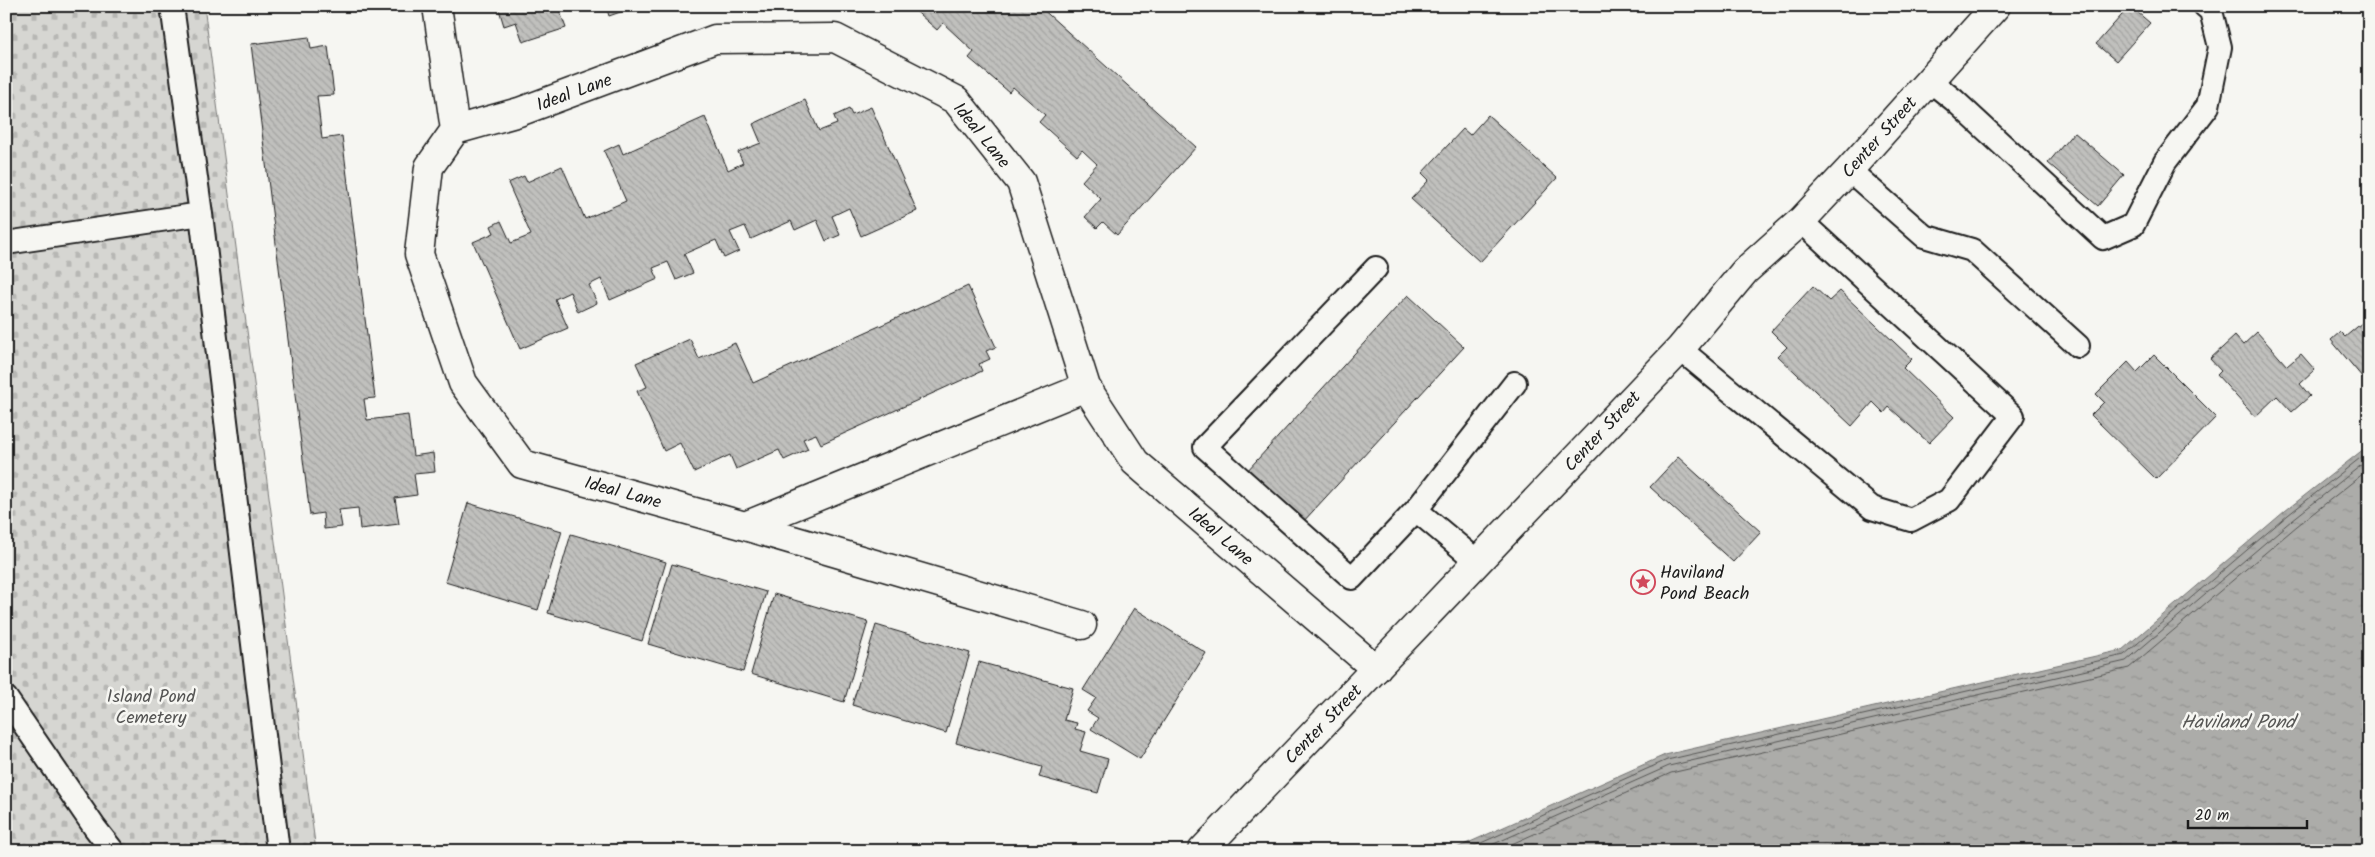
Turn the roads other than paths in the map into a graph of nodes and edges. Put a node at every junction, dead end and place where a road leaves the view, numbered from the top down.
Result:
1 (172, 6) edge
2 (437, 6) edge
3 (1996, 6) edge
4 (2204, 6) edge
5 (1930, 81) junction
6 (455, 130) junction
7 (1850, 170) junction
8 (202, 214) junction
9 (1800, 221) junction
10 (6, 243) edge
11 (1376, 268) dead end
12 (2078, 346) dead end
13 (1680, 349) junction
14 (1515, 383) dead end
15 (1086, 387) junction
16 (1416, 510) junction
17 (745, 526) junction
18 (1478, 562) junction
19 (1082, 625) dead end
20 (1376, 669) junction
21 (6, 698) edge
22 (113, 851) edge
23 (278, 851) edge
24 (1202, 851) edge

1 - 8 lane
2 - 6 street
3 - 5 street, Center Street
4 - 5 lane
5 - 7 street, Center Street
6 - 15 street, Ideal Lane
6 - 17 street, Ideal Lane
7 - 9 street, Center Street
7 - 12 lane
8 - 10 lane
8 - 23 lane
9 - 13 street, Center Street
9 - 13 lane
11 - 16 lane
13 - 18 street, Center Street
14 - 16 lane
15 - 17 street
15 - 20 street, Ideal Lane
16 - 18 lane
17 - 19 street, Ideal Lane
18 - 20 street, Center Street
20 - 24 street, Center Street
21 - 22 lane

